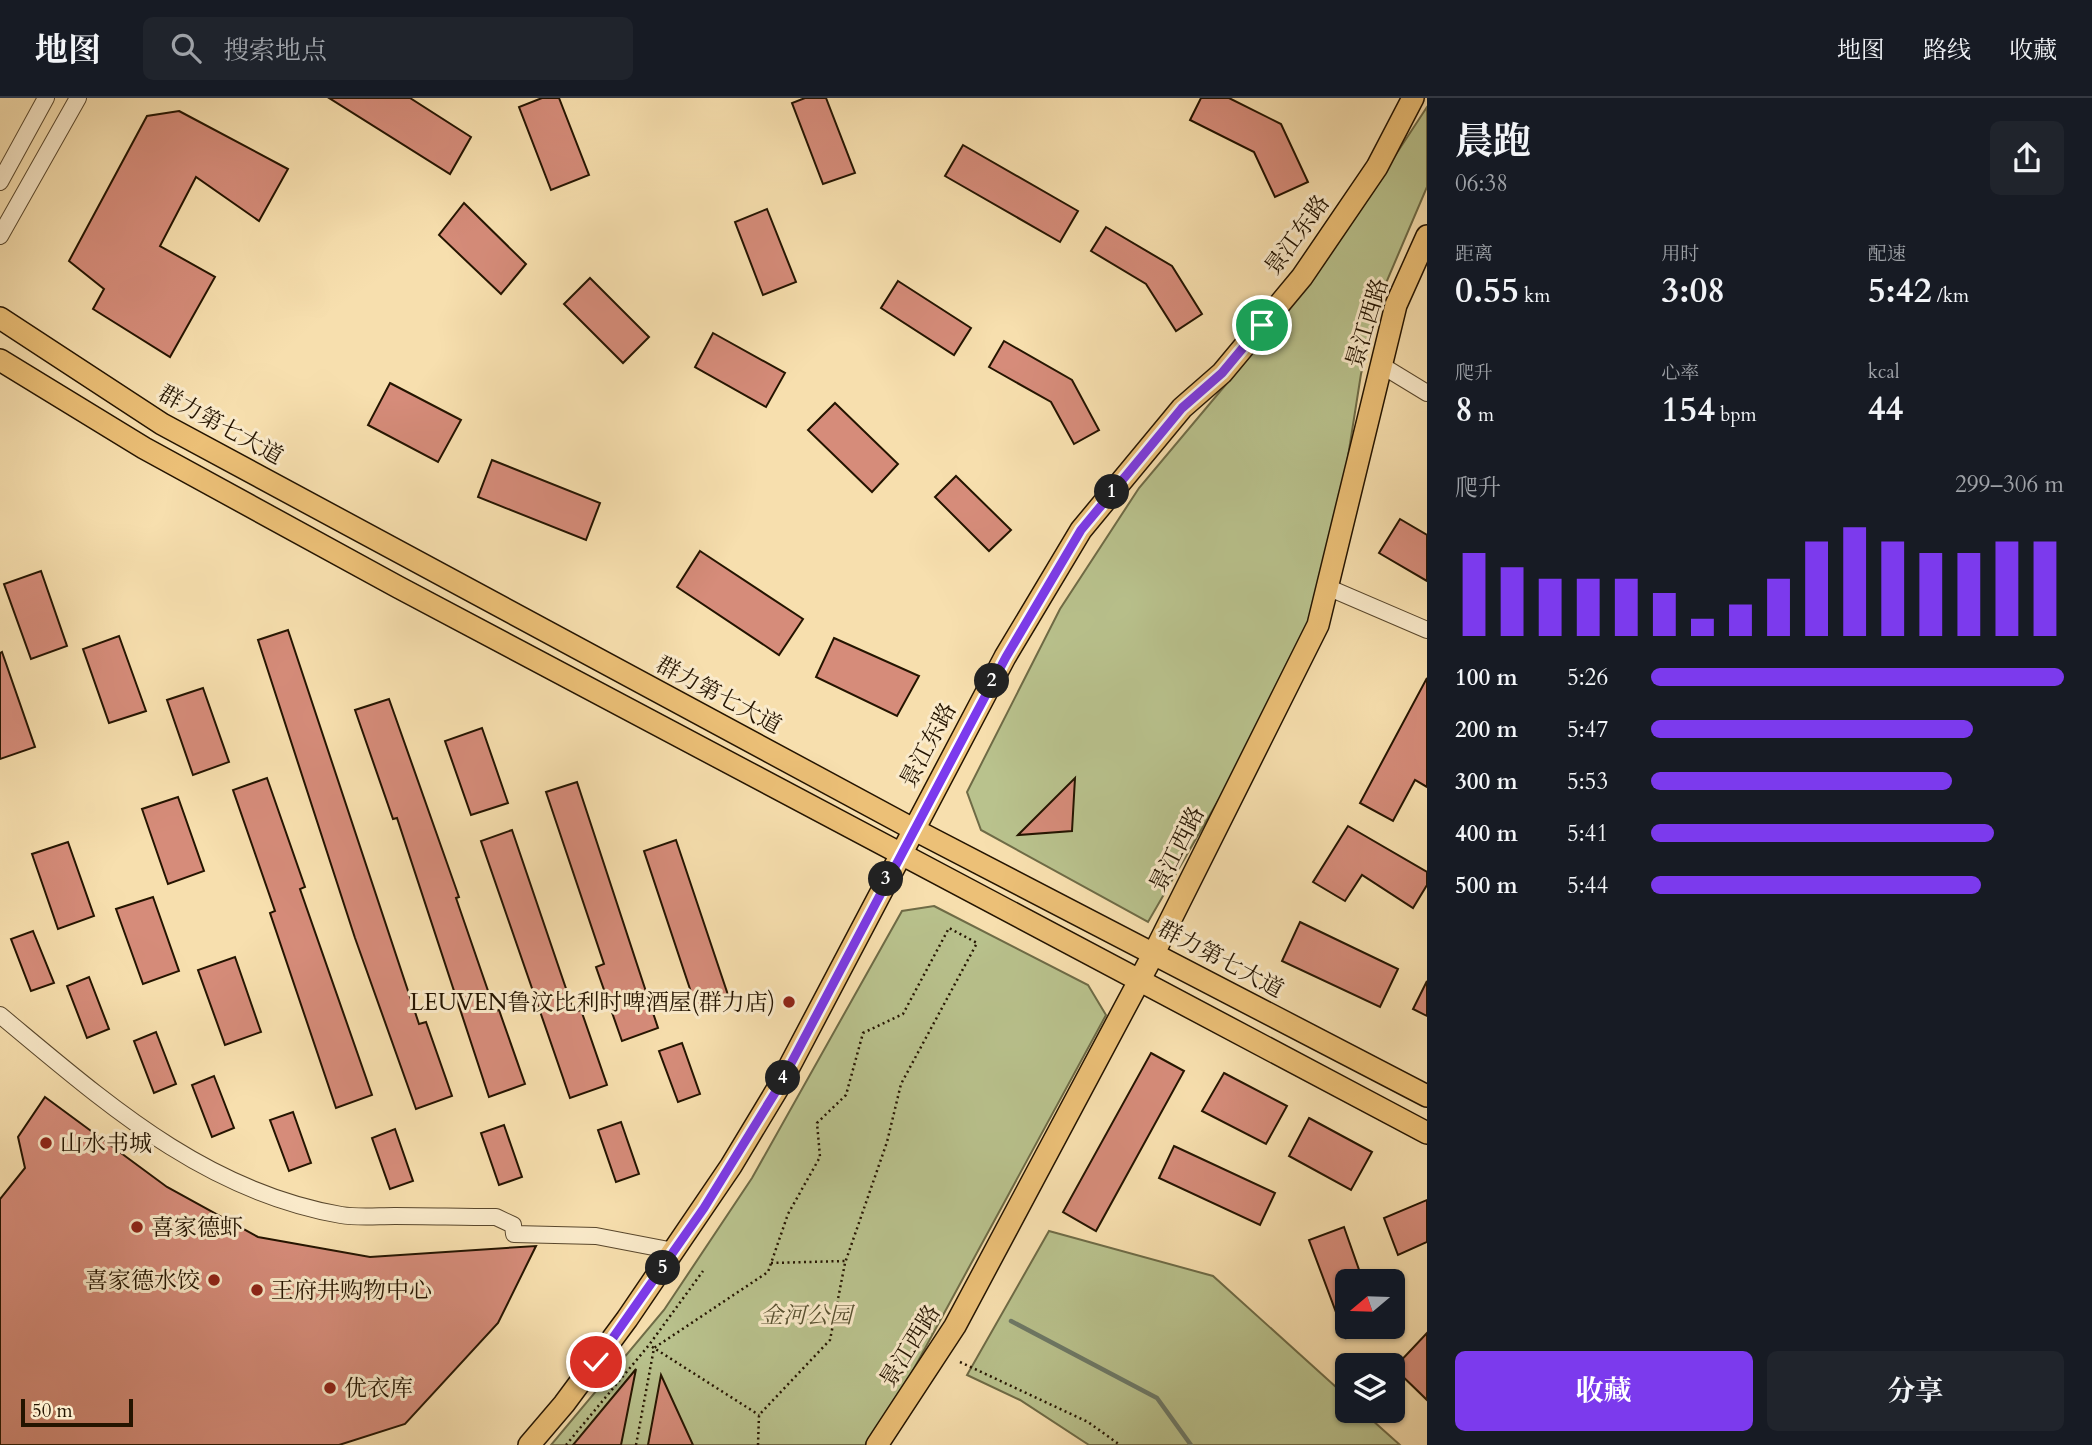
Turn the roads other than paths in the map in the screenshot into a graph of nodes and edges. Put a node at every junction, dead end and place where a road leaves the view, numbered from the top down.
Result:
1 (46, 98) edge
2 (78, 98) edge
3 (1413, 98) edge
4 (0, 182) edge
5 (0, 236) edge
6 (1427, 236) edge
7 (0, 317) edge
8 (0, 359) edge
9 (1381, 365) junction
10 (1427, 393) edge
11 (1327, 587) junction
12 (1427, 630) edge
13 (913, 829) junction
14 (900, 853) junction
15 (1154, 953) junction
16 (1139, 979) junction
17 (0, 1015) edge
18 (1427, 1096) edge
19 (1427, 1133) edge
20 (674, 1251) junction
21 (529, 1445) edge
22 (877, 1445) edge

1 - 4 street
2 - 5 street
3 - 13 main road, 景江东路
6 - 9 main road, 景江西路
7 - 13 main road, 群力第七大道
8 - 14 main road
9 - 10 street
9 - 11 main road, 景江西路
11 - 12 street
11 - 15 main road, 景江西路
13 - 14 main road, 景江东路
13 - 15 main road, 群力第七大道
14 - 16 main road
14 - 20 main road, 景江东路
15 - 16 main road, 景江西路
15 - 18 main road, 群力第七大道
16 - 19 main road
16 - 22 main road, 景江西路
17 - 20 street
20 - 21 main road, 景江东路

